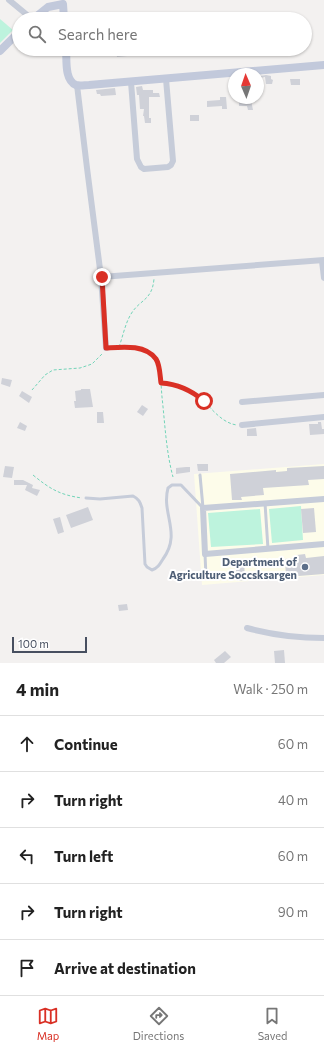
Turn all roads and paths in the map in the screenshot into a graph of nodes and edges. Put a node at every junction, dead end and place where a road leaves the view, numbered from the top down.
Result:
1 (9, 0) edge
2 (62, 2) edge
3 (24, 12) edge
4 (42, 12) edge
5 (63, 12) edge
6 (12, 39) edge
7 (0, 51) edge
8 (67, 56) edge
9 (324, 65) edge
10 (166, 79) junction
11 (131, 82) junction
12 (77, 85) junction
13 (323, 260) edge
14 (154, 273) junction
15 (102, 277) junction
16 (324, 278) edge
17 (106, 348) junction
18 (119, 348) junction
19 (161, 383) junction
20 (32, 390) dead end
21 (324, 395) edge
22 (242, 402) dead end
23 (324, 417) edge
24 (242, 425) joint
25 (33, 474) dead end
26 (200, 475) dead end
27 (173, 477) dead end
28 (86, 498) joint
29 (324, 499) edge
30 (265, 503) junction
31 (202, 508) junction
32 (324, 544) edge
33 (268, 549) junction
34 (205, 554) junction
35 (206, 577) dead end
36 (247, 628) dead end
37 (324, 638) edge

1 - 3 street
2 - 4 street
2 - 5 street
6 - 7 street
8 - 12 street
9 - 10 street
10 - 11 street
10 - 11 street
11 - 12 street
12 - 15 street
13 - 14 street
13 - 16 street
14 - 15 street
14 - 18 path
15 - 17 street
17 - 18 path
17 - 20 path
18 - 19 path
19 - 24 path
19 - 27 path
21 - 22 street
23 - 24 street
25 - 28 path
26 - 31 lane
28 - 31 lane
29 - 30 street
30 - 31 street
30 - 33 lane
31 - 34 street
32 - 33 street
33 - 34 street
34 - 35 lane
36 - 37 street

